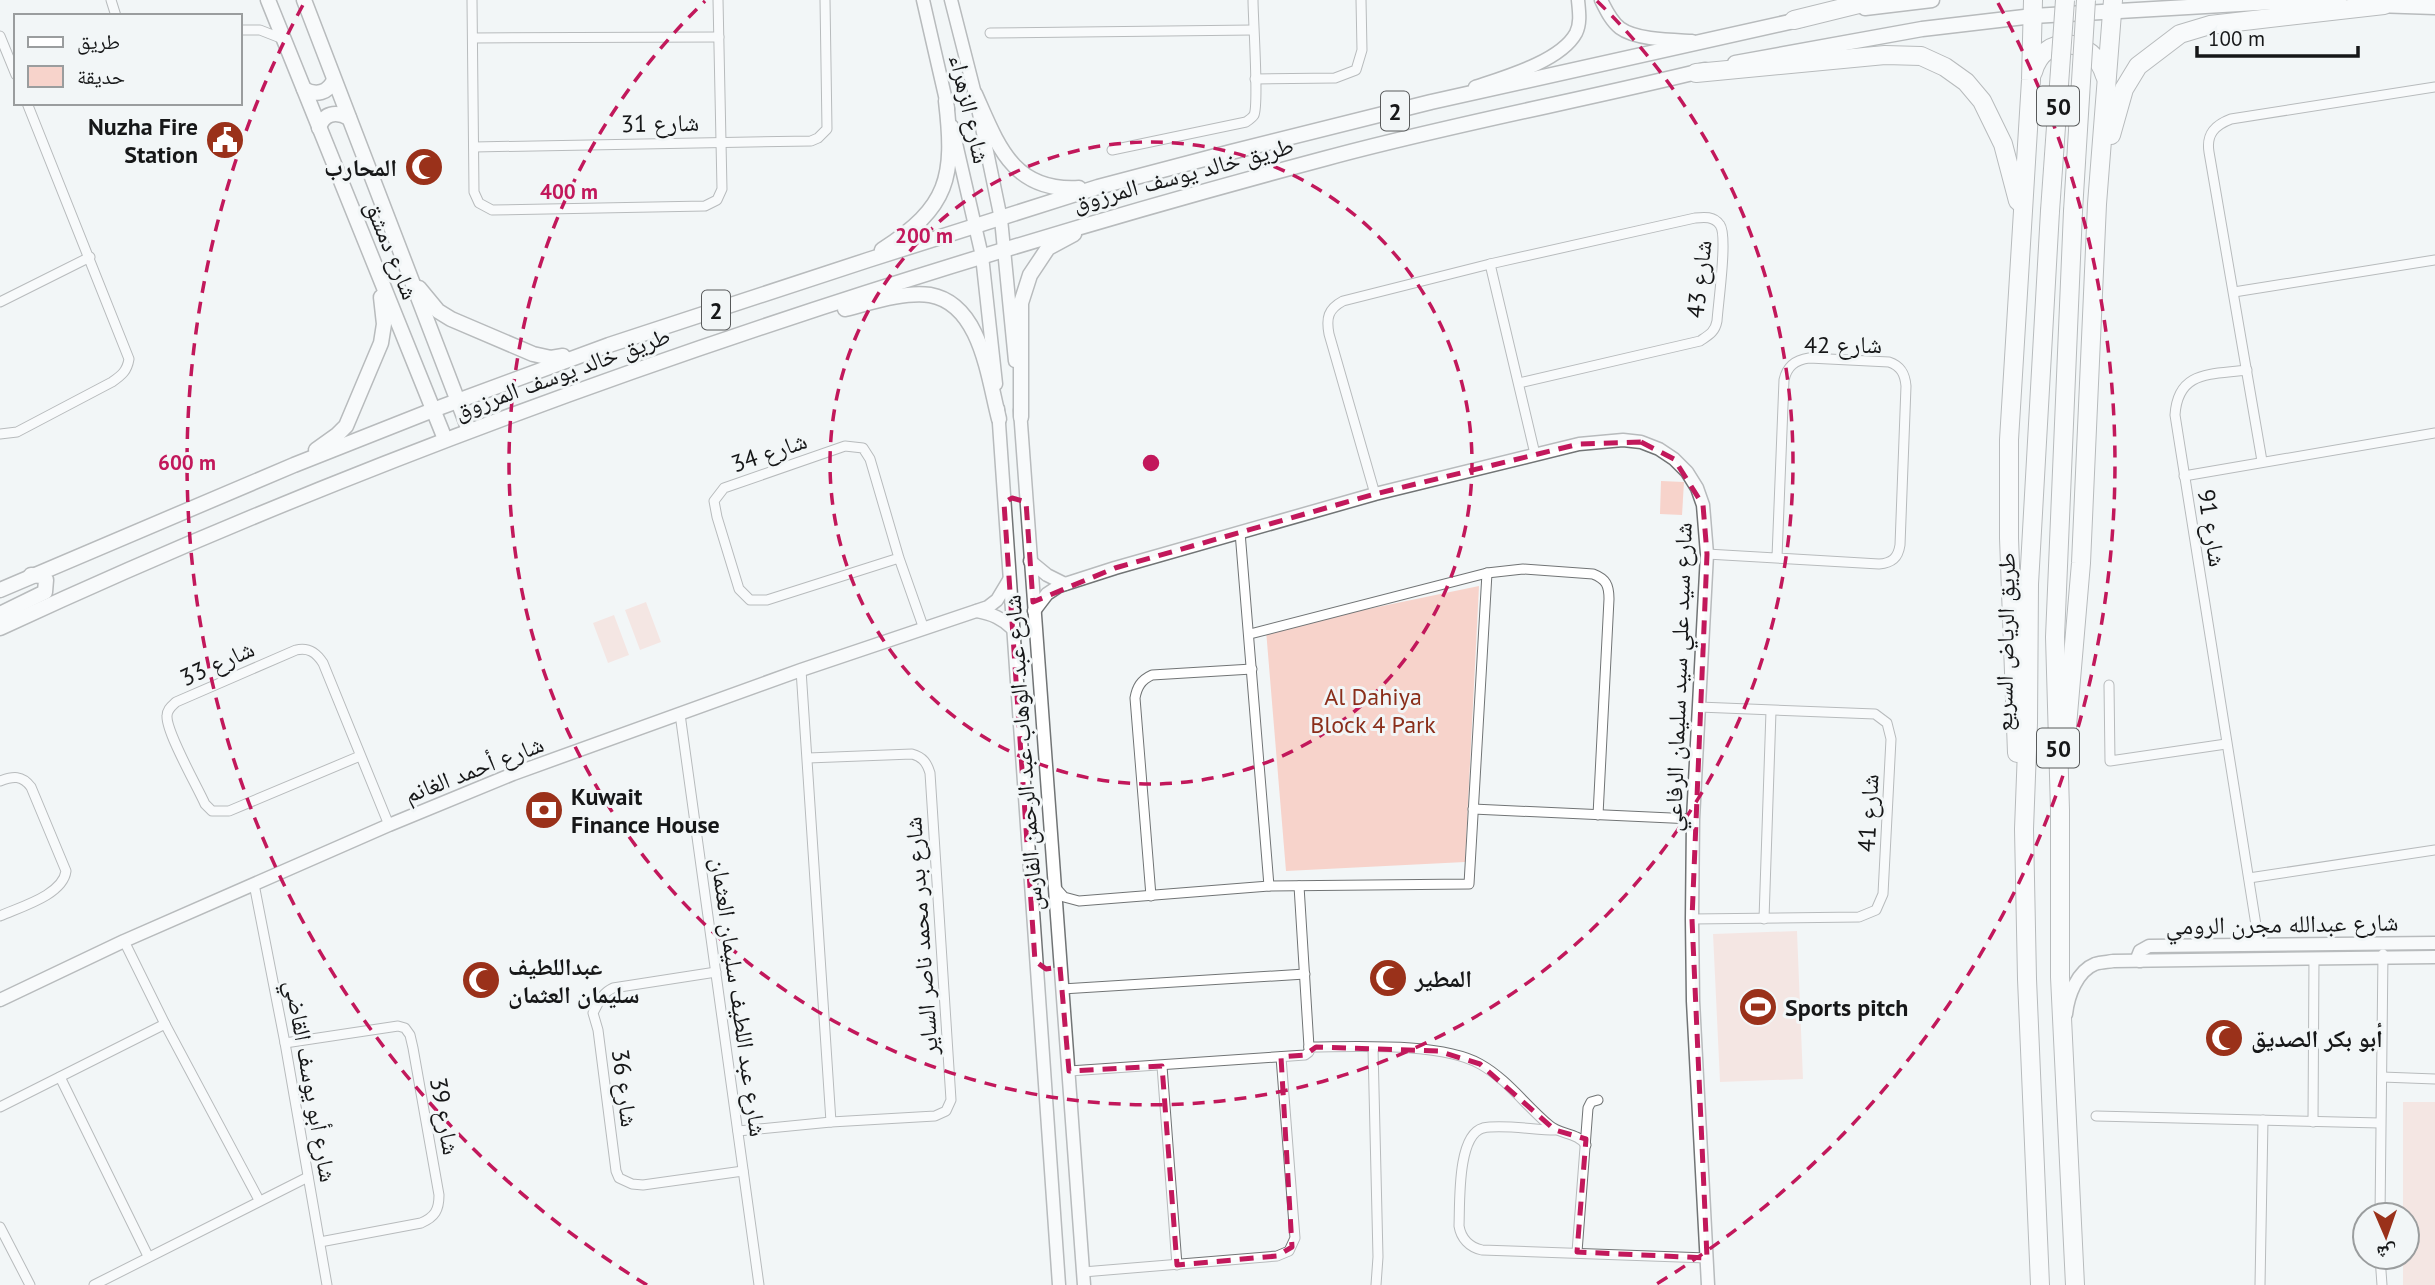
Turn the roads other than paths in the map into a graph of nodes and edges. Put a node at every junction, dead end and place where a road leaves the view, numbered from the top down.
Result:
1 (268, 0) edge
2 (305, 0) edge
3 (472, 0) edge
4 (718, 0) edge
5 (825, 0) edge
6 (923, 0) edge
7 (951, 0) edge
8 (1253, 0) edge
9 (1361, 0) edge
10 (1578, 0) edge
11 (1601, 0) edge
12 (1875, 0) edge
13 (1932, 0) edge
14 (2065, 0) edge
15 (2086, 0) edge
16 (2112, 5) edge
17 (2384, 5) junction
18 (2435, 7) edge
19 (2033, 8) edge
20 (1794, 20) junction
21 (242, 30) edge
22 (1253, 30) junction
23 (990, 33) dead end
24 (0, 36) edge
25 (719, 37) junction
26 (472, 38) junction
27 (283, 39) junction
28 (1700, 41) junction
29 (14, 70) edge
30 (1696, 73) junction
31 (1255, 79) junction
32 (2106, 79) junction
33 (334, 80) junction
34 (2031, 80) junction
35 (2435, 87) edge
36 (304, 89) junction
37 (975, 94) junction
38 (946, 101) junction
39 (1431, 102) junction
40 (28, 105) edge
41 (349, 118) junction
42 (319, 128) junction
43 (721, 141) junction
44 (474, 147) junction
45 (1112, 150) dead end
46 (1098, 187) junction
47 (2097, 204) junction
48 (1001, 219) junction
49 (1096, 221) junction
50 (2023, 221) junction
51 (977, 227) junction
52 (1005, 249) junction
53 (982, 256) junction
54 (90, 257) junction
55 (867, 260) junction
56 (2435, 260) edge
57 (1490, 264) junction
58 (408, 271) junction
59 (380, 281) junction
60 (2234, 292) junction
61 (0, 302) edge
62 (741, 333) junction
63 (609, 345) junction
64 (2247, 370) junction
65 (1519, 383) junction
66 (457, 401) junction
67 (433, 410) junction
68 (1021, 417) junction
69 (999, 419) junction
70 (469, 430) junction
71 (2435, 433) edge
72 (0, 434) edge
73 (445, 439) junction
74 (1535, 454) junction
75 (2262, 461) junction
76 (294, 465) junction
77 (2184, 476) junction
78 (1024, 479) junction
79 (1003, 480) junction
80 (1375, 494) junction
81 (1026, 502) junction
82 (1004, 503) junction
83 (1240, 532) junction
84 (1707, 554) junction
85 (1777, 557) junction
86 (899, 558) junction
87 (1030, 561) junction
88 (1487, 573) junction
89 (30, 576) junction
90 (1009, 580) junction
91 (1065, 584) junction
92 (0, 590) edge
93 (977, 611) junction
94 (1034, 611) junction
95 (0, 614) edge
96 (0, 628) edge
97 (924, 629) junction
98 (1013, 629) junction
99 (1250, 634) junction
100 (1252, 669) junction
101 (801, 670) junction
102 (2109, 685) dead end
103 (1699, 707) junction
104 (1771, 711) junction
105 (680, 714) junction
106 (2226, 744) junction
107 (360, 756) junction
108 (808, 758) junction
109 (0, 781) edge
110 (1473, 809) junction
111 (2060, 810) junction
112 (1598, 815) junction
113 (1693, 819) junction
114 (389, 825) junction
115 (2024, 829) junction
116 (2435, 850) edge
117 (2249, 878) junction
118 (254, 884) junction
119 (1054, 884) junction
120 (1269, 886) junction
121 (1299, 886) junction
122 (1151, 895) junction
123 (1079, 901) junction
124 (0, 916) edge
125 (1057, 919) junction
126 (1692, 919) junction
127 (1764, 919) junction
128 (124, 941) junction
129 (2383, 943) junction
130 (2435, 943) edge
131 (2259, 944) junction
132 (1059, 957) junction
133 (2383, 957) junction
134 (2435, 957) edge
135 (2314, 958) junction
136 (1035, 961) junction
137 (2140, 961) junction
138 (716, 972) junction
139 (1305, 974) junction
140 (1062, 989) junction
141 (1038, 991) junction
142 (0, 1000) edge
143 (164, 1024) junction
144 (285, 1043) junction
145 (1309, 1047) junction
146 (1373, 1048) junction
147 (1281, 1057) junction
148 (1162, 1066) junction
149 (1069, 1071) junction
150 (2066, 1073) junction
151 (60, 1077) junction
152 (2382, 1077) junction
153 (2435, 1079) edge
154 (1598, 1100) dead end
155 (0, 1107) edge
156 (2096, 1116) dead end
157 (2263, 1120) junction
158 (831, 1122) junction
159 (2313, 1122) junction
160 (2381, 1123) junction
161 (1555, 1130) junction
162 (738, 1131) junction
163 (1586, 1145) junction
164 (743, 1171) junction
165 (308, 1177) junction
166 (259, 1200) junction
167 (2380, 1201) edge
168 (0, 1227) edge
169 (320, 1242) junction
170 (1577, 1252) junction
171 (148, 1256) junction
172 (1707, 1258) junction
173 (1177, 1265) junction
174 (1084, 1279) edge
175 (30, 1285) edge
176 (94, 1285) edge
177 (327, 1285) edge
178 (760, 1285) edge
179 (1059, 1285) edge
180 (1376, 1285) edge
181 (1707, 1285) edge
182 (2040, 1285) edge
183 (2075, 1285) edge
184 (2260, 1285) edge

1 - 27 main road, شارع دمشق
2 - 33 main road, شارع دمشق
3 - 26 street
4 - 25 street
5 - 43 street, شارع 31
6 - 38 street, شارع الزهراء
7 - 37 street, شارع الزهراء
8 - 22 street
9 - 31 street
10 - 39 street
11 - 28 street
12 - 20 highway
13 - 20 main road, طريق خالد يوسف المرزوق / 2
14 - 115 highway, طريق الرياض السريع / 50, bridge
15 - 111 highway, طريق الرياض السريع / 50, bridge
16 - 17 main road, طريق خالد يوسف المرزوق / 2
16 - 19 main road, طريق خالد يوسف المرزوق / 2
16 - 32 highway
17 - 18 main road, طريق خالد يوسف المرزوق / 2
17 - 47 highway
19 - 30 main road, طريق خالد يوسف المرزوق / 2
19 - 34 highway
20 - 28 main road, طريق خالد يوسف المرزوق / 2
21 - 27 street
22 - 23 street
22 - 31 street
24 - 29 street
25 - 26 street
25 - 43 street
26 - 44 street
27 - 36 main road, شارع دمشق
28 - 39 main road, طريق خالد يوسف المرزوق / 2
30 - 49 main road, طريق خالد يوسف المرزوق / 2
30 - 50 highway
31 - 45 street
32 - 34 highway
32 - 47 highway
33 - 36 main road
33 - 41 main road, شارع دمشق
34 - 50 highway
35 - 60 street
36 - 42 main road, شارع دمشق
37 - 46 main road
37 - 48 street, شارع الزهراء
38 - 51 street, شارع الزهراء
38 - 55 main road
39 - 46 main road, طريق خالد يوسف المرزوق / 2
40 - 54 street
41 - 42 main road
41 - 58 main road, شارع دمشق
42 - 59 main road, شارع دمشق
43 - 44 street, شارع 31
43 - 44 street
46 - 48 main road, طريق خالد يوسف المرزوق / 2
47 - 111 highway
48 - 51 main road, طريق خالد يوسف المرزوق / 2
48 - 52 street, شارع عبد الوهاب عبد الرحمن الفارس
49 - 52 main road, طريق خالد يوسف المرزوق / 2
49 - 68 main road
50 - 115 highway
51 - 53 street, شارع عبد الوهاب عبد الرحمن الفارس
51 - 55 main road, طريق خالد يوسف المرزوق / 2
52 - 53 main road, طريق خالد يوسف المرزوق / 2
52 - 68 street, شارع عبد الوهاب عبد الرحمن الفارس
53 - 62 main road, طريق خالد يوسف المرزوق / 2
53 - 69 street, شارع عبد الوهاب عبد الرحمن الفارس
54 - 61 street
54 - 72 street
55 - 63 main road, طريق خالد يوسف المرزوق / 2
56 - 60 street
57 - 65 street
57 - 65 street, شارع 43
57 - 80 street, شارع 43
58 - 63 main road
58 - 66 main road, شارع دمشق
59 - 67 main road, شارع دمشق
59 - 76 main road
60 - 64 street
62 - 69 main road
62 - 70 main road, طريق خالد يوسف المرزوق / 2
63 - 66 main road, طريق خالد يوسف المرزوق / 2
64 - 75 street
64 - 77 street, شارع 91
65 - 74 street
66 - 67 main road, طريق خالد يوسف المرزوق / 2
66 - 70 main road, شارع دمشق
67 - 73 main road, شارع دمشق
67 - 76 main road, طريق خالد يوسف المرزوق / 2
68 - 78 street, شارع عبد الوهاب عبد الرحمن الفارس
69 - 79 street, شارع عبد الوهاب عبد الرحمن الفارس
70 - 73 main road, طريق خالد يوسف المرزوق / 2
71 - 75 street
73 - 96 main road, طريق خالد يوسف المرزوق / 2
74 - 80 street, شارع سيد علي سيد سليمان الرفاعي
74 - 84 street, شارع سيد علي سيد سليمان الرفاعي
75 - 77 street
76 - 89 main road, طريق خالد يوسف المرزوق / 2
77 - 106 street, شارع 91
78 - 79 street
78 - 81 street, شارع عبد الوهاب عبد الرحمن الفارس
79 - 82 street, شارع عبد الوهاب عبد الرحمن الفارس
80 - 83 street, شارع سيد علي سيد سليمان الرفاعي
81 - 82 street
81 - 87 street, شارع عبد الوهاب عبد الرحمن الفارس
82 - 90 street, شارع عبد الوهاب عبد الرحمن الفارس
83 - 91 street, شارع سيد علي سيد سليمان الرفاعي
83 - 99 street
84 - 85 street, شارع 42
84 - 103 street, شارع سيد علي سيد سليمان الرفاعي
85 - 85 street, شارع 42
86 - 86 street, شارع 34
86 - 97 street, شارع 34
87 - 91 street
87 - 94 street, شارع عبد الوهاب عبد الرحمن الفارس
88 - 99 street
88 - 110 street
88 - 112 street
89 - 92 main road, طريق خالد يوسف المرزوق / 2
89 - 95 main road
90 - 93 street, شارع أحمد الغانم
90 - 98 street, شارع عبد الوهاب عبد الرحمن الفارس
91 - 94 street, شارع سيد علي سيد سليمان الرفاعي
93 - 97 street, شارع أحمد الغانم
93 - 98 street
94 - 119 street, شارع عبد الوهاب عبد الرحمن الفارس
97 - 101 street, شارع أحمد الغانم
98 - 136 street, شارع عبد الوهاب عبد الرحمن الفارس
99 - 100 street
100 - 120 street
100 - 122 street
101 - 105 street, شارع أحمد الغانم
101 - 108 street
102 - 106 street
103 - 104 street, شارع 41
103 - 113 street, شارع سيد علي سيد سليمان الرفاعي
104 - 127 street
104 - 127 street, شارع 41
105 - 114 street, شارع أحمد الغانم
105 - 138 street, شارع عبد اللطيف سليمان العثمان
106 - 117 street, شارع 91
107 - 107 street, شارع 33
107 - 114 street, شارع 33
108 - 158 street
108 - 158 street, شارع بدر محمد ناصر الساير
109 - 124 street
110 - 112 street
110 - 121 street
111 - 150 highway, طريق الرياض السريع / 50
112 - 113 street
113 - 126 street, شارع سيد علي سيد سليمان الرفاعي
114 - 118 street, شارع أحمد الغانم
115 - 182 highway, طريق الرياض السريع / 50
116 - 117 street
117 - 131 street, شارع 91
118 - 128 street, شارع أحمد الغانم
118 - 144 street, شارع أبو يوسف القاضي
119 - 123 street
119 - 125 street, شارع عبد الوهاب عبد الرحمن الفارس
120 - 121 street
120 - 122 street
121 - 139 street
122 - 123 street
123 - 125 street
125 - 132 street, شارع عبد الوهاب عبد الرحمن الفارس
126 - 127 street, شارع 41
126 - 172 street, شارع سيد علي سيد سليمان الرفاعي
128 - 142 street, شارع أحمد الغانم
128 - 143 street
129 - 130 street, شارع عبدالله مجرن الرومي
129 - 131 street, شارع عبدالله مجرن الرومي
129 - 133 street
131 - 137 street, شارع عبدالله مجرن الرومي
132 - 136 street
132 - 140 street, شارع عبد الوهاب عبد الرحمن الفارس
133 - 134 street, شارع عبدالله مجرن الرومي
133 - 135 street, شارع عبدالله مجرن الرومي
133 - 152 street
135 - 137 street, شارع عبدالله مجرن الرومي
135 - 159 street
136 - 141 street, شارع عبد الوهاب عبد الرحمن الفارس
137 - 150 street, شارع عبدالله مجرن الرومي
138 - 162 street, شارع عبد اللطيف سليمان العثمان
138 - 164 street, شارع 36
139 - 140 street
139 - 145 street
140 - 141 street
140 - 149 street, شارع عبد الوهاب عبد الرحمن الفارس
141 - 179 street, شارع عبد الوهاب عبد الرحمن الفارس
143 - 151 street
143 - 166 street
144 - 165 street, شارع أبو يوسف القاضي
144 - 169 street, شارع 39
145 - 146 street
145 - 147 street
146 - 161 street
146 - 180 street
147 - 148 street
147 - 173 street
148 - 149 street
148 - 173 street
149 - 174 street, شارع عبد الوهاب عبد الرحمن الفارس
150 - 183 highway, طريق الرياض السريع / 50
151 - 155 street
151 - 171 street
152 - 153 street
152 - 160 street
154 - 163 street
156 - 157 street
157 - 159 street
157 - 184 street
158 - 162 street, شارع بدر محمد ناصر الساير
159 - 160 street
160 - 167 street
161 - 163 street
161 - 170 street
162 - 164 street, شارع عبد اللطيف سليمان العثمان
163 - 170 street
164 - 178 street, شارع عبد اللطيف سليمان العثمان
165 - 166 street
165 - 169 street, شارع أبو يوسف القاضي
166 - 171 street
168 - 175 street
169 - 177 street, شارع أبو يوسف القاضي
170 - 172 street
171 - 176 street
172 - 181 street, شارع سيد علي سيد سليمان الرفاعي
173 - 174 street

